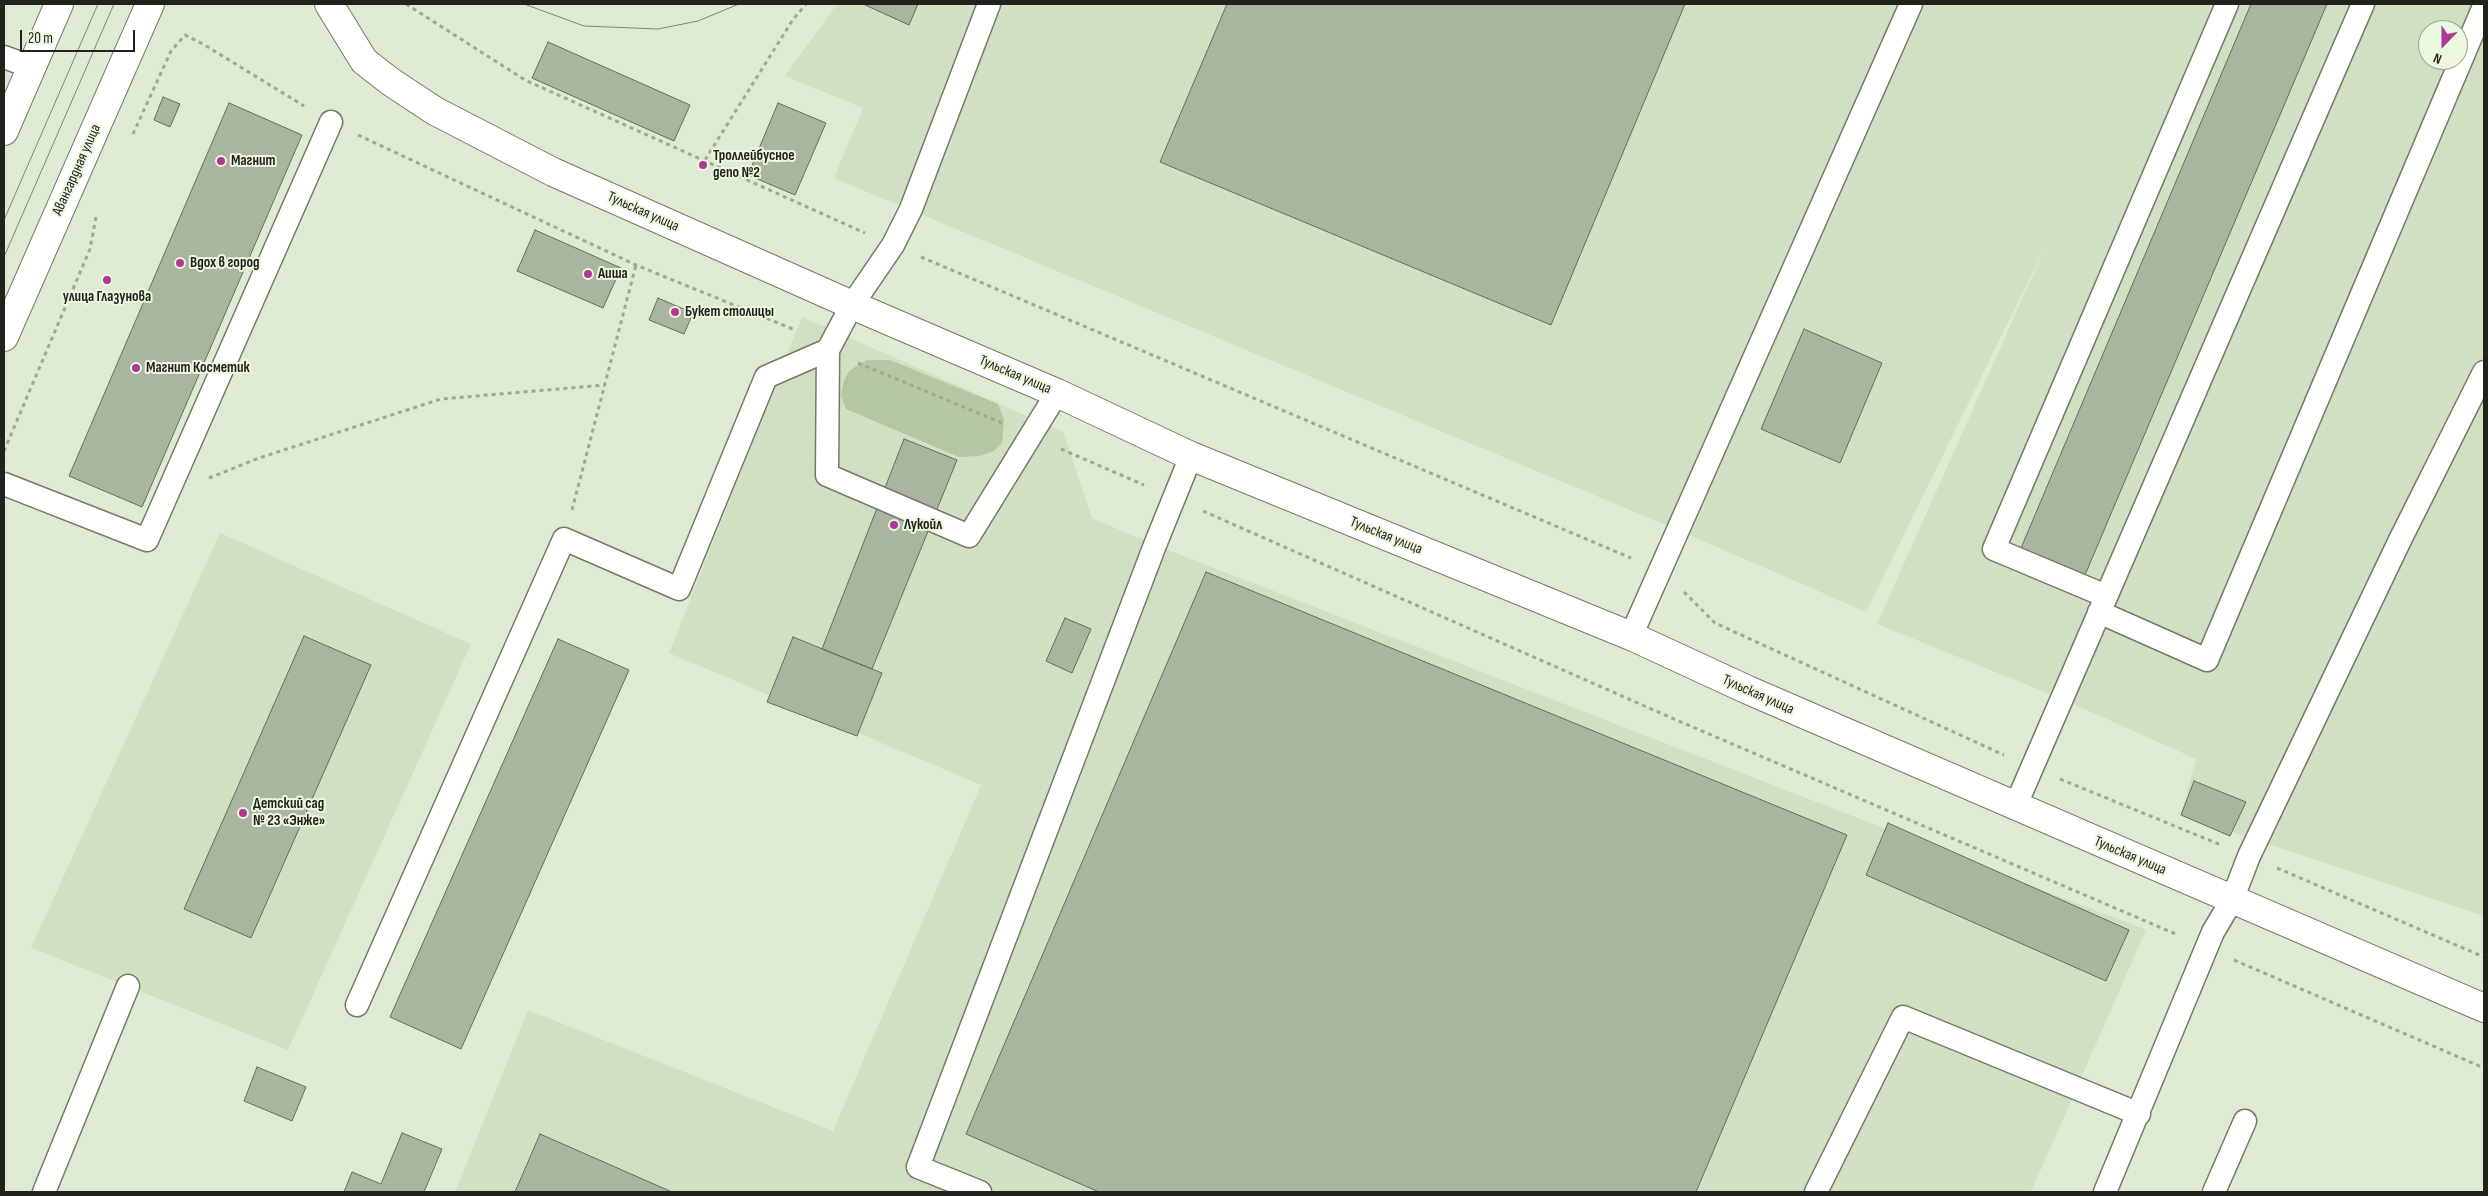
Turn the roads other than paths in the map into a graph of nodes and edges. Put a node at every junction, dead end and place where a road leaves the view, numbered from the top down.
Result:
1 (59, 4) edge
2 (150, 4) edge
3 (329, 4) edge
4 (989, 4) edge
5 (1911, 4) edge
6 (2227, 4) edge
7 (2363, 4) edge
8 (2484, 6) edge
9 (4, 57) edge
10 (32, 67) junction
11 (331, 122) road end
12 (4, 131) edge
13 (852, 305) junction
14 (4, 337) edge
15 (828, 350) junction
16 (2484, 372) edge
17 (1057, 393) junction
18 (1191, 456) junction
19 (4, 484) edge
20 (2102, 604) junction
21 (1631, 636) junction
22 (2015, 807) junction
23 (2232, 900) junction
24 (128, 986) dead end
25 (357, 1005) dead end
26 (2484, 1008) edge
27 (2138, 1114) junction
28 (2245, 1121) dead end
29 (44, 1192) edge
30 (980, 1192) edge
31 (1816, 1192) edge
32 (2106, 1192) edge
33 (2214, 1192) edge

1 - 10 main road
2 - 14 main road, Авангардная улица
3 - 13 main road, Тульская улица
4 - 13 lane
5 - 21 lane
6 - 20 lane
7 - 20 lane
8 - 20 lane
9 - 10 lane
10 - 12 main road
11 - 19 lane
13 - 15 lane
13 - 17 main road, Тульская улица
15 - 17 lane
15 - 25 lane
16 - 23 lane
17 - 18 main road, Тульская улица
18 - 21 main road, Тульская улица
18 - 30 lane
20 - 22 lane
21 - 22 main road, Тульская улица
22 - 23 main road, Тульская улица
23 - 26 main road, Тульская улица
23 - 27 lane
24 - 29 lane
27 - 31 lane
27 - 32 lane
28 - 33 lane

